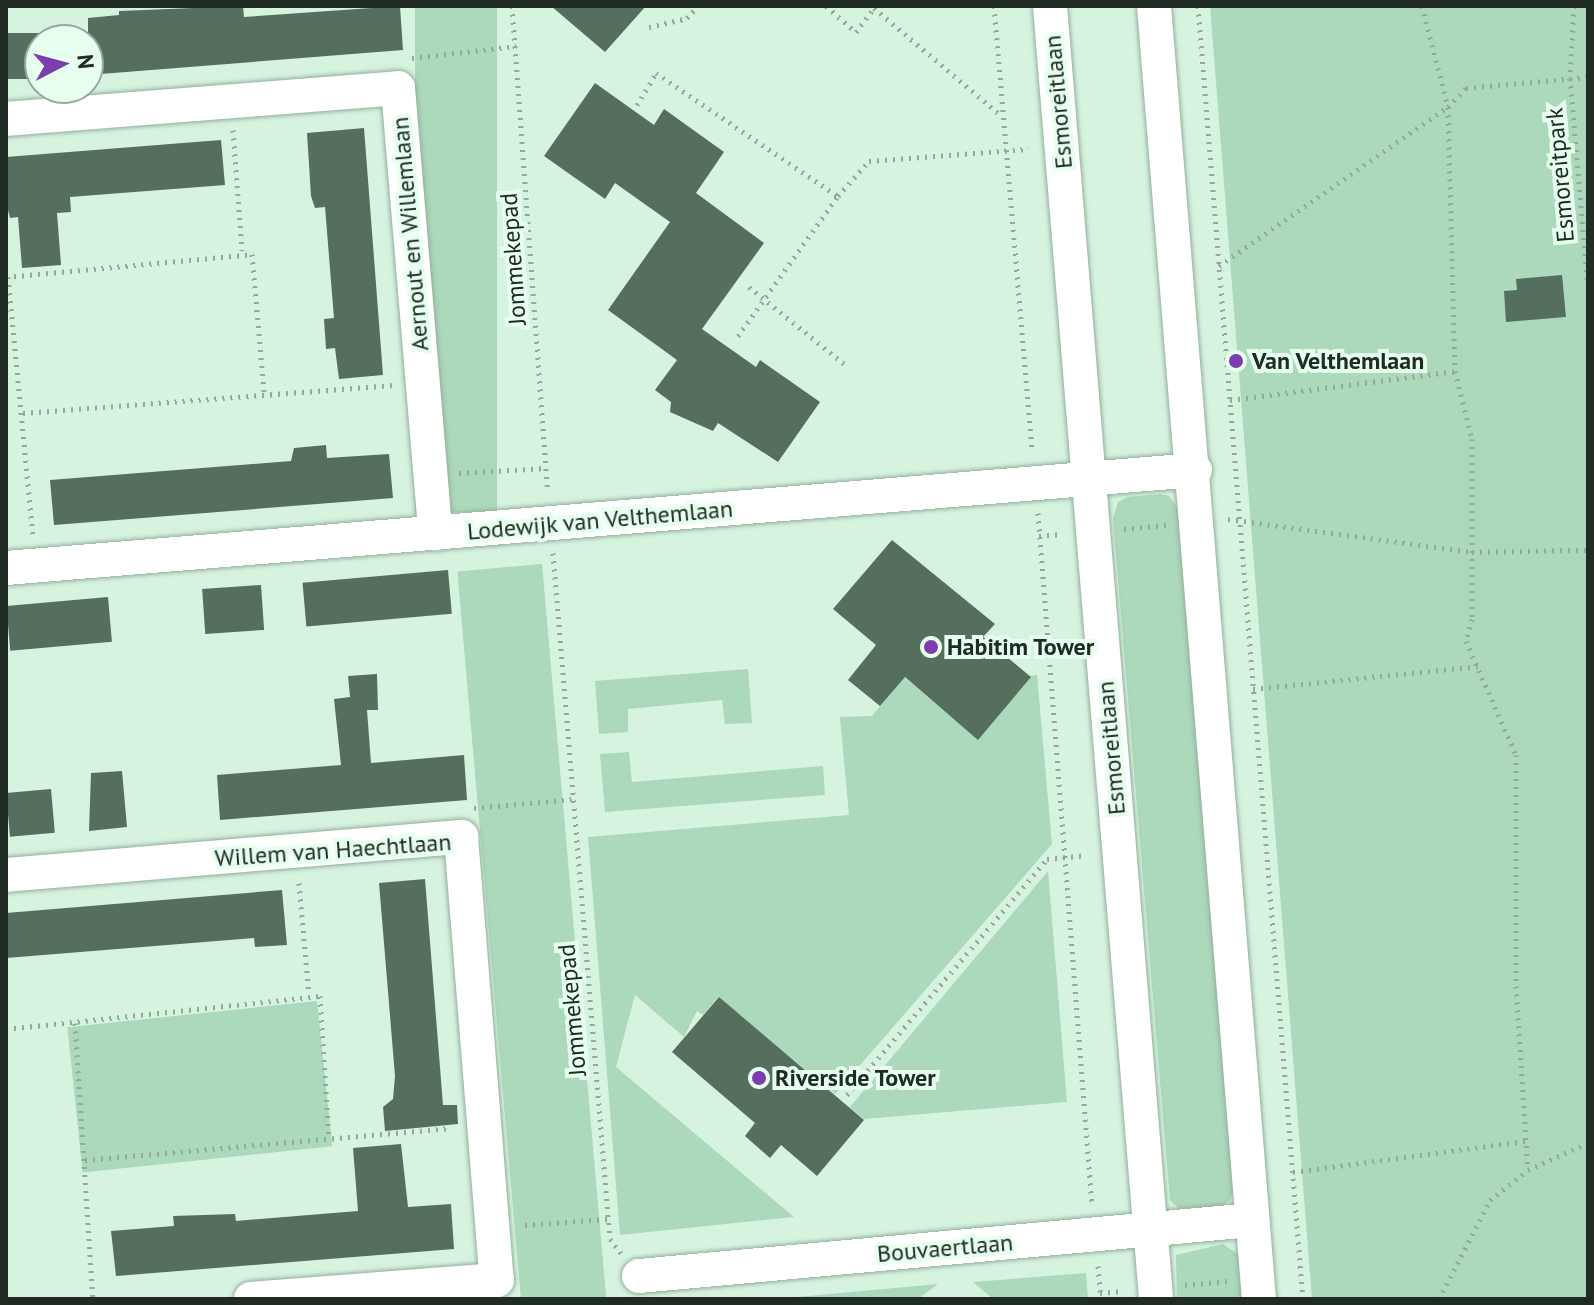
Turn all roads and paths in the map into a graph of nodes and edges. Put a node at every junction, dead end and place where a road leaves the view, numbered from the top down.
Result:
1 (512, 6) edge
2 (698, 6) edge
3 (826, 6) edge
4 (994, 6) edge
5 (1050, 6) edge
6 (1154, 6) edge
7 (1198, 6) edge
8 (1422, 6) edge
9 (1574, 6) edge
10 (875, 7) edge
11 (649, 27) dead end
12 (516, 46) junction
13 (1588, 77) edge
14 (1570, 78) junction
15 (398, 88) junction
16 (231, 101) junction
17 (637, 105) dead end
18 (1448, 107) junction
19 (1003, 116) junction
20 (6, 119) edge
21 (1062, 146) junction
22 (1006, 151) junction
23 (838, 196) junction
24 (242, 251) junction
25 (1219, 266) junction
26 (7, 277) edge
27 (1588, 286) edge
28 (749, 287) dead end
29 (764, 297) junction
30 (738, 336) dead end
31 (847, 366) dead end
32 (1455, 371) junction
33 (423, 383) junction
34 (264, 391) junction
35 (1230, 400) junction
36 (23, 413) junction
37 (546, 468) junction
38 (1195, 470) junction
39 (430, 474) junction
40 (1089, 479) junction
41 (1029, 496) junction
42 (1239, 518) junction
43 (1199, 522) junction
44 (1094, 531) junction
45 (435, 533) junction
46 (1039, 536) junction
47 (551, 541) junction
48 (1588, 550) edge
49 (1472, 552) junction
50 (21, 567) edge
51 (1478, 666) junction
52 (1253, 689) junction
53 (572, 799) junction
54 (461, 837) junction
55 (297, 850) junction
56 (1119, 852) junction
57 (1066, 857) junction
58 (6, 875) edge
59 (309, 994) junction
60 (75, 1023) junction
61 (6, 1029) edge
62 (847, 1095) dead end
63 (485, 1125) junction
64 (329, 1139) junction
65 (1526, 1141) junction
66 (1588, 1143) edge
67 (85, 1160) junction
68 (1528, 1170) junction
69 (1293, 1172) junction
70 (608, 1219) junction
71 (1252, 1220) junction
72 (493, 1227) junction
73 (1151, 1230) junction
74 (1094, 1235) junction
75 (1301, 1274) junction
76 (639, 1276) joint
77 (1258, 1289) edge
78 (1100, 1293) dead end
79 (1156, 1293) edge
80 (93, 1299) edge
81 (251, 1299) edge
82 (1303, 1299) edge
83 (1439, 1299) edge

1 - 12 path, Jommekepad
2 - 11 path
3 - 10 path
4 - 19 path
5 - 21 street, Esmoreitlaan
6 - 38 street
7 - 25 path
8 - 18 path
9 - 14 path
10 - 19 path
12 - 15 path
12 - 37 path, Jommekepad
13 - 14 path, Esmoreitpark
14 - 18 path
14 - 27 path, Esmoreitpark
15 - 16 street, Aernout en Willemlaan
15 - 33 street, Aernout en Willemlaan
16 - 20 street, Aernout en Willemlaan
16 - 24 path
17 - 23 path
18 - 25 path
18 - 32 path
19 - 22 path
21 - 22 path
21 - 40 street, Esmoreitlaan
22 - 23 path
22 - 41 path
23 - 29 path
24 - 26 path
24 - 34 path
25 - 35 path
26 - 36 path
28 - 29 path
29 - 30 path
29 - 31 path
32 - 35 path
32 - 49 path
33 - 34 path
33 - 39 street, Aernout en Willemlaan
34 - 36 path
35 - 42 path
36 - 50 path
37 - 39 path
37 - 47 path, Jommekepad
38 - 40 street, Lodewijk van Velthemlaan
38 - 43 street
39 - 45 street, Aernout en Willemlaan
40 - 41 street, Lodewijk van Velthemlaan
40 - 44 street, Esmoreitlaan
41 - 46 path
41 - 47 street, Lodewijk van Velthemlaan
42 - 43 path
42 - 49 path
42 - 52 path
43 - 44 path
43 - 71 street
44 - 46 path
44 - 56 street, Esmoreitlaan
45 - 47 street, Lodewijk van Velthemlaan
45 - 50 street, Lodewijk van Velthemlaan
46 - 57 path
47 - 53 path, Jommekepad
48 - 49 path
49 - 51 path
51 - 52 path
51 - 65 path
52 - 69 path
53 - 54 path
53 - 70 path, Jommekepad
54 - 55 street, Willem van Haechtlaan
54 - 63 street, Willem van Haechtlaan
55 - 58 street, Willem van Haechtlaan
55 - 59 path
56 - 57 path
56 - 73 street, Esmoreitlaan
57 - 62 path
57 - 74 path
59 - 60 path
59 - 64 path
60 - 61 path
60 - 67 path
63 - 64 path
63 - 72 street, Willem van Haechtlaan
64 - 67 path
65 - 68 path
65 - 69 path
66 - 68 path
67 - 80 path
68 - 83 path
69 - 75 path
70 - 72 path
70 - 76 path, Jommekepad
71 - 73 street, Bouvaertlaan
71 - 77 street
72 - 81 street, Willem van Haechtlaan
73 - 74 street, Bouvaertlaan
73 - 79 street, Esmoreitlaan
74 - 76 street, Bouvaertlaan
75 - 77 path
75 - 82 path
77 - 79 path
78 - 79 path

